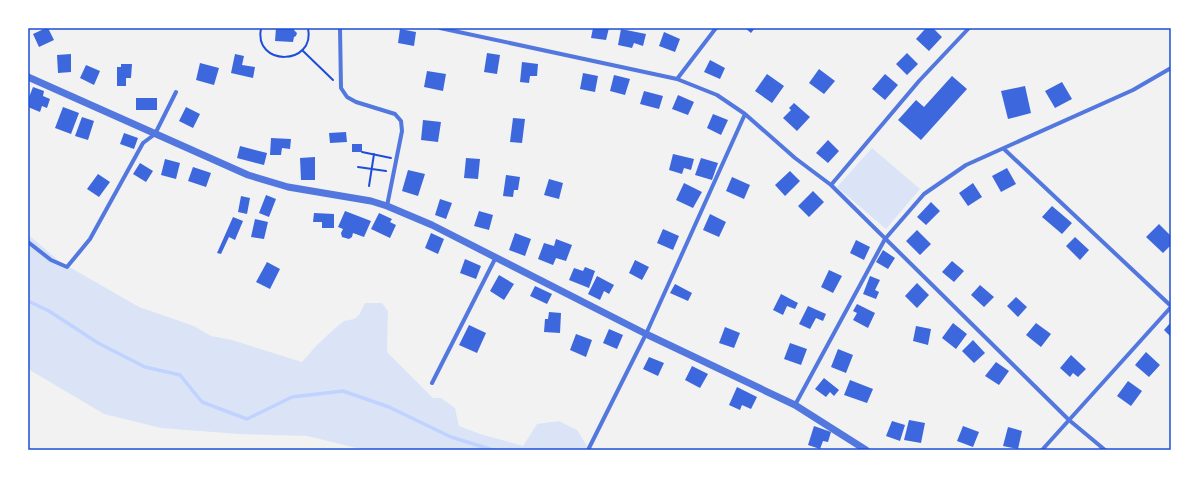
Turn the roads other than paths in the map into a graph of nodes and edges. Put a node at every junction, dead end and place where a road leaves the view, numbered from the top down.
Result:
1 (340, 28) edge
2 (440, 28) edge
3 (716, 28) edge
4 (969, 28) edge
5 (1171, 68) edge
6 (28, 77) edge
7 (677, 79) junction
8 (176, 92) dead end
9 (745, 114) junction
10 (155, 134) junction
11 (1004, 149) junction
12 (831, 185) junction
13 (387, 206) junction
14 (885, 239) junction
15 (28, 242) edge
16 (496, 257) junction
17 (1171, 306) edge
18 (646, 334) junction
19 (432, 383) dead end
20 (795, 405) junction
21 (1069, 420) junction
22 (588, 450) edge
23 (866, 450) edge
24 (1042, 450) edge
25 (1105, 450) edge

1 - 13 street
2 - 7 street
3 - 7 street
4 - 12 street
5 - 11 street
6 - 10 street
7 - 9 street
8 - 10 street
9 - 12 street
9 - 18 street
10 - 13 street
10 - 15 street
11 - 14 street
11 - 17 street
12 - 14 street
13 - 16 street
14 - 20 street
14 - 21 street
16 - 18 street
16 - 19 street
17 - 21 street
18 - 20 street
18 - 22 street
20 - 23 street
21 - 24 street
21 - 25 street

